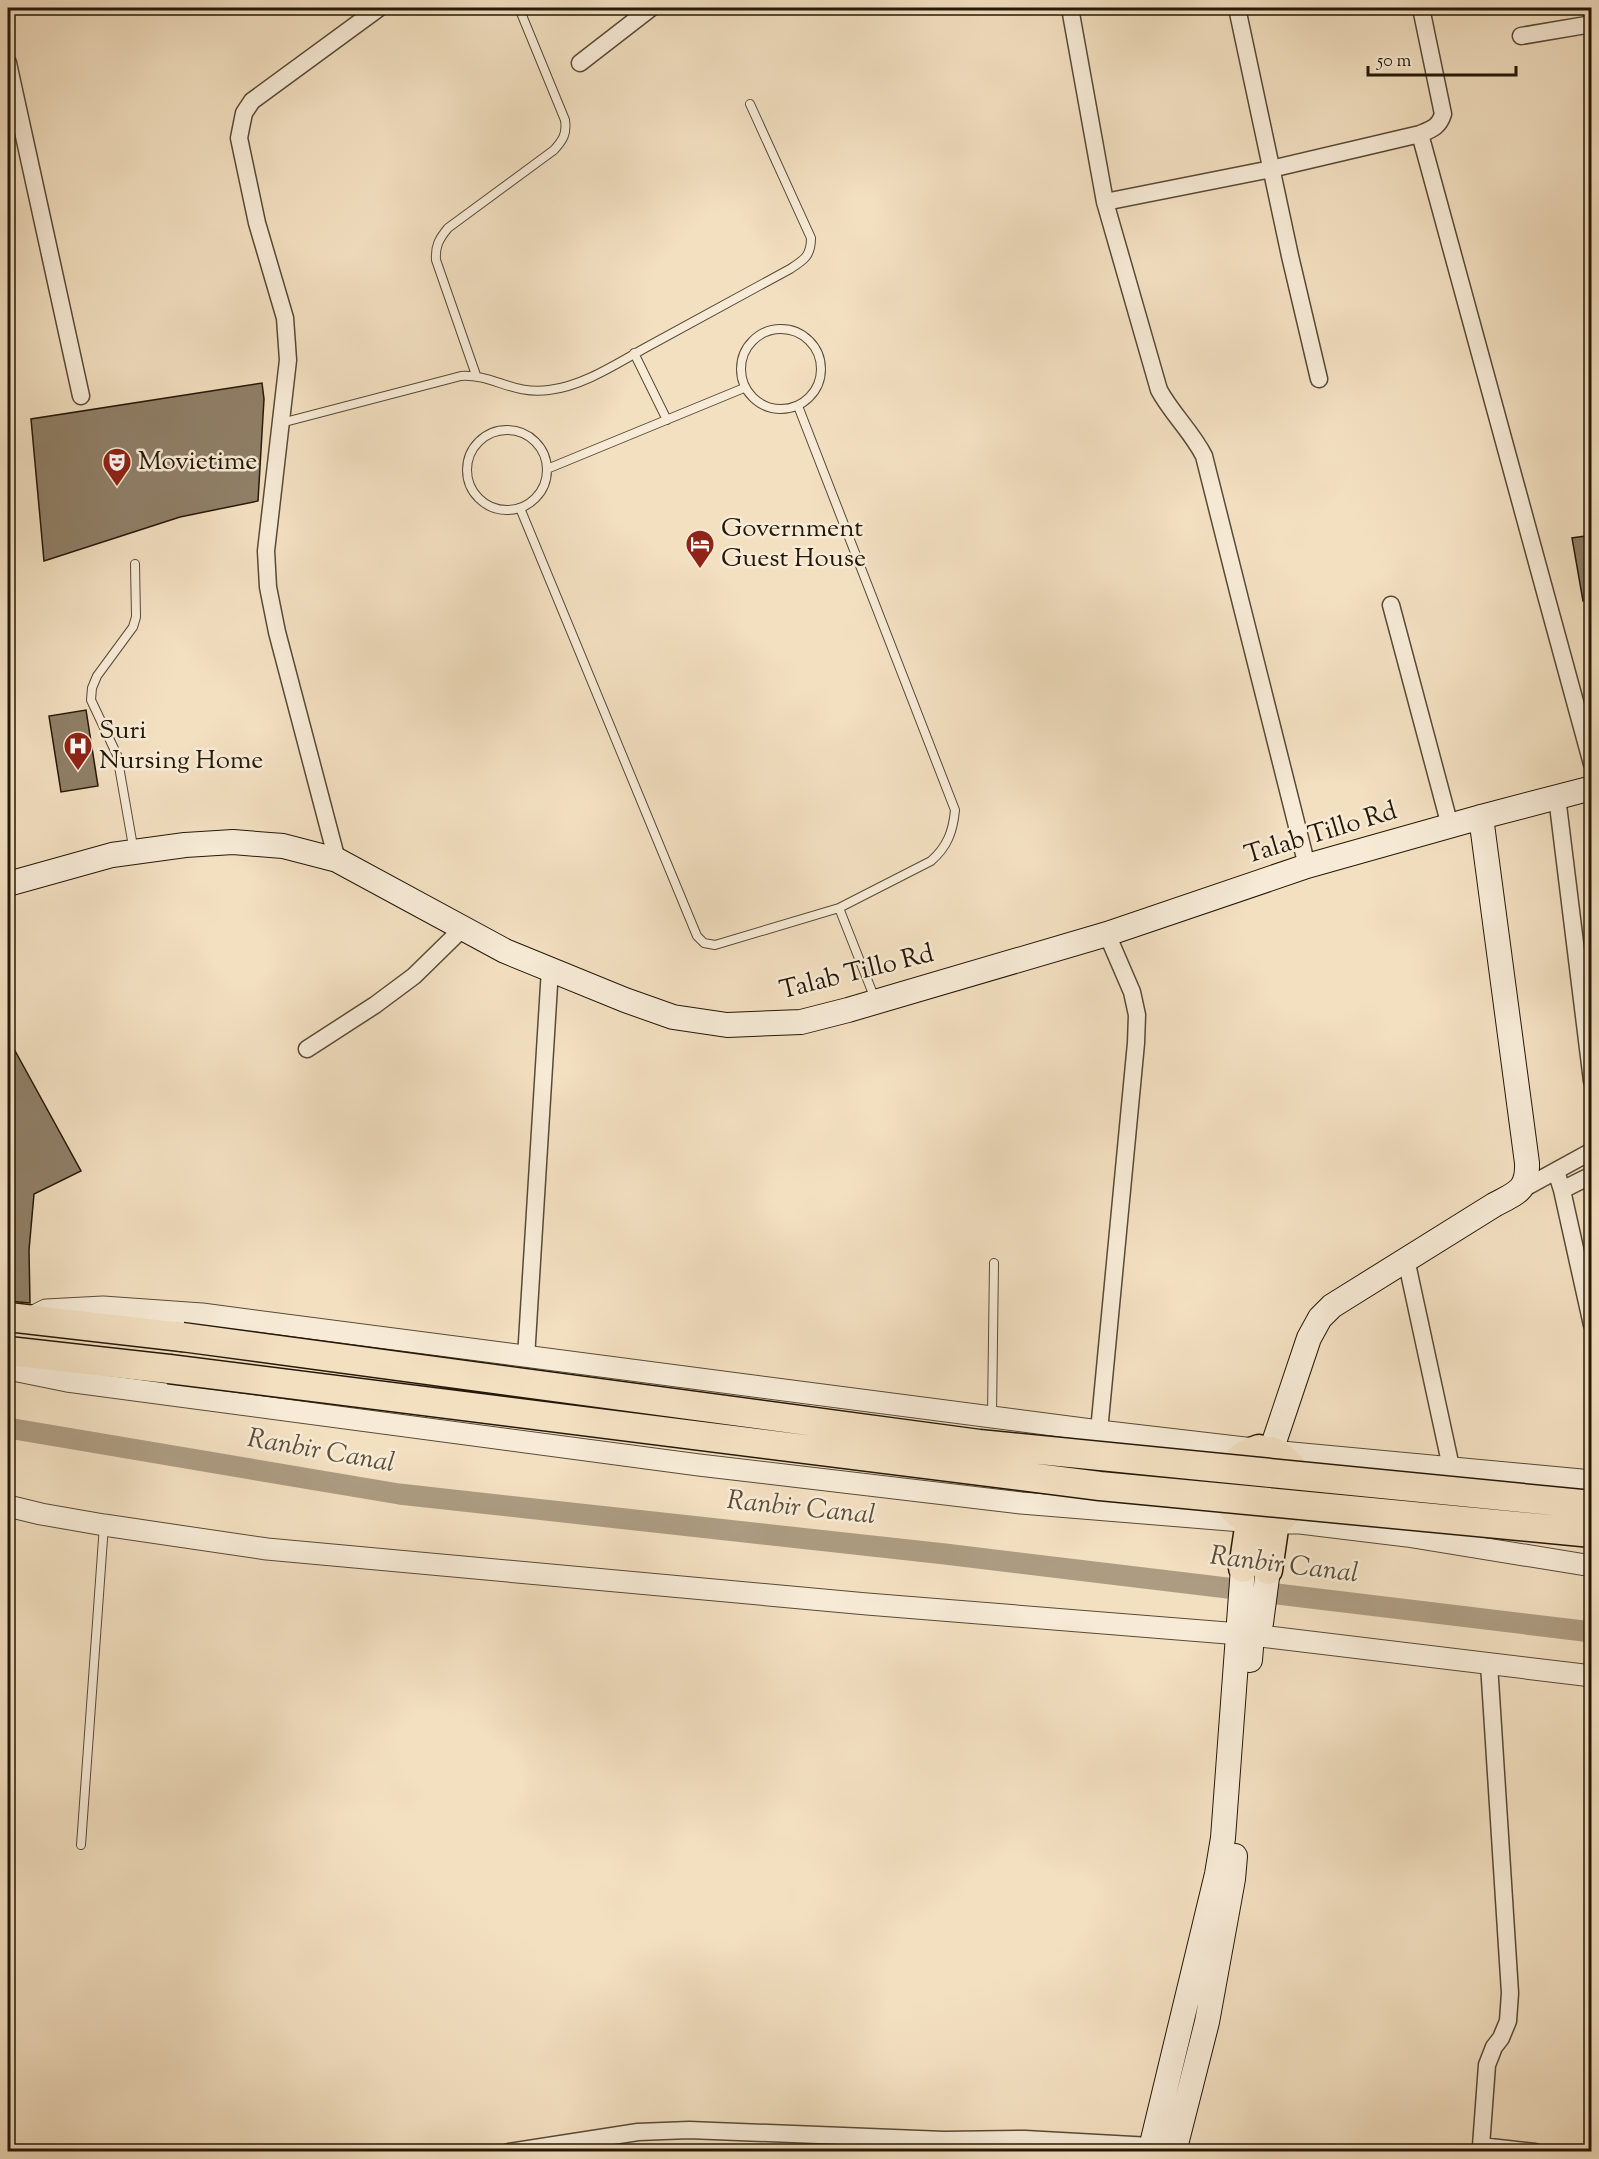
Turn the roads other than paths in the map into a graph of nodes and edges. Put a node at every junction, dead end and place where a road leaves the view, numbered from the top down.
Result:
1 (378, 8) edge
2 (519, 8) edge
3 (651, 8) edge
4 (1070, 8) edge
5 (1237, 8) edge
6 (1421, 8) edge
7 (1592, 24) edge
8 (1521, 36) dead end
9 (580, 63) dead end
10 (8, 73) edge
11 (750, 104) dead end
12 (1420, 134) junction
13 (1271, 169) junction
14 (1106, 202) junction
15 (634, 353) junction
16 (476, 375) junction
17 (1319, 379) dead end
18 (744, 388) junction
19 (81, 396) dead end
20 (798, 406) junction
21 (667, 420) junction
22 (281, 423) junction
23 (547, 469) junction
24 (520, 508) junction
25 (135, 564) dead end
26 (1391, 604) dead end
27 (1592, 764) edge
28 (1592, 788) edge
29 (1557, 797) junction
30 (1481, 817) junction
31 (1450, 826) junction
32 (134, 852) junction
33 (337, 860) junction
34 (1307, 866) junction
35 (8, 884) edge
36 (839, 908) junction
37 (463, 928) junction
38 (1107, 934) junction
39 (550, 969) junction
40 (876, 1002) junction
41 (307, 1049) dead end
42 (1592, 1081) edge
43 (1592, 1151) edge
44 (1556, 1171) junction
45 (1592, 1175) edge
46 (1521, 1190) junction
47 (1562, 1190) junction
48 (1406, 1259) junction
49 (994, 1263) dead end
50 (17, 1319) edge
51 (1592, 1325) edge
52 (8, 1351) edge
53 (526, 1358) junction
54 (8, 1369) edge
55 (992, 1416) junction
56 (1099, 1431) junction
57 (1265, 1450) junction
58 (1451, 1467) junction
59 (1592, 1481) edge
60 (1592, 1505) edge
61 (8, 1506) edge
62 (1262, 1522) junction
63 (104, 1525) junction
64 (1592, 1533) edge
65 (1592, 1566) edge
66 (1255, 1569) joint
67 (1248, 1629) junction
68 (1489, 1664) junction
69 (1592, 1676) edge
70 (81, 1845) dead end
71 (944, 2146) edge
72 (1118, 2148) edge
73 (1482, 2149) edge
74 (1159, 2150) edge
75 (509, 2151) edge
76 (1534, 2151) edge

1 - 22 street
2 - 16 lane
3 - 9 street
4 - 14 street
5 - 13 street
6 - 12 street
7 - 8 street
10 - 19 street
11 - 15 lane
12 - 13 street
12 - 27 street
13 - 14 street
13 - 17 street
14 - 34 street
15 - 16 lane
15 - 21 lane
16 - 22 lane
18 - 20 lane
18 - 20 lane
18 - 21 lane
20 - 36 lane
21 - 23 lane
22 - 33 street
23 - 24 lane
23 - 24 lane
24 - 36 lane
25 - 32 lane
26 - 31 street
28 - 29 main road, Talab Tillo Rd
29 - 30 main road, Talab Tillo Rd
29 - 42 street
30 - 31 main road, Talab Tillo Rd
30 - 46 main road
31 - 34 main road, Talab Tillo Rd
32 - 33 main road, Talab Tillo Rd
32 - 35 main road, Talab Tillo Rd
33 - 37 main road, Talab Tillo Rd
34 - 38 main road, Talab Tillo Rd
36 - 40 lane
37 - 39 main road, Talab Tillo Rd
37 - 41 street
38 - 40 main road, Talab Tillo Rd
38 - 56 street
39 - 40 main road, Talab Tillo Rd
39 - 53 street
43 - 44 street
44 - 46 street
44 - 47 street
45 - 47 street
46 - 48 main road
47 - 51 street
48 - 57 main road
48 - 58 street
49 - 55 lane
50 - 53 street
50 - 60 highway, bridge
52 - 64 highway, bridge
53 - 55 street
54 - 62 street
55 - 56 street
56 - 57 street
57 - 58 street
57 - 62 highway
57 - 62 highway
58 - 59 street
61 - 63 street
62 - 65 street
62 - 66 highway
63 - 67 street
63 - 70 lane
66 - 67 main road
67 - 68 street
67 - 74 main road
68 - 69 street
68 - 73 street
71 - 72 street
71 - 75 street
72 - 74 street
73 - 76 street

